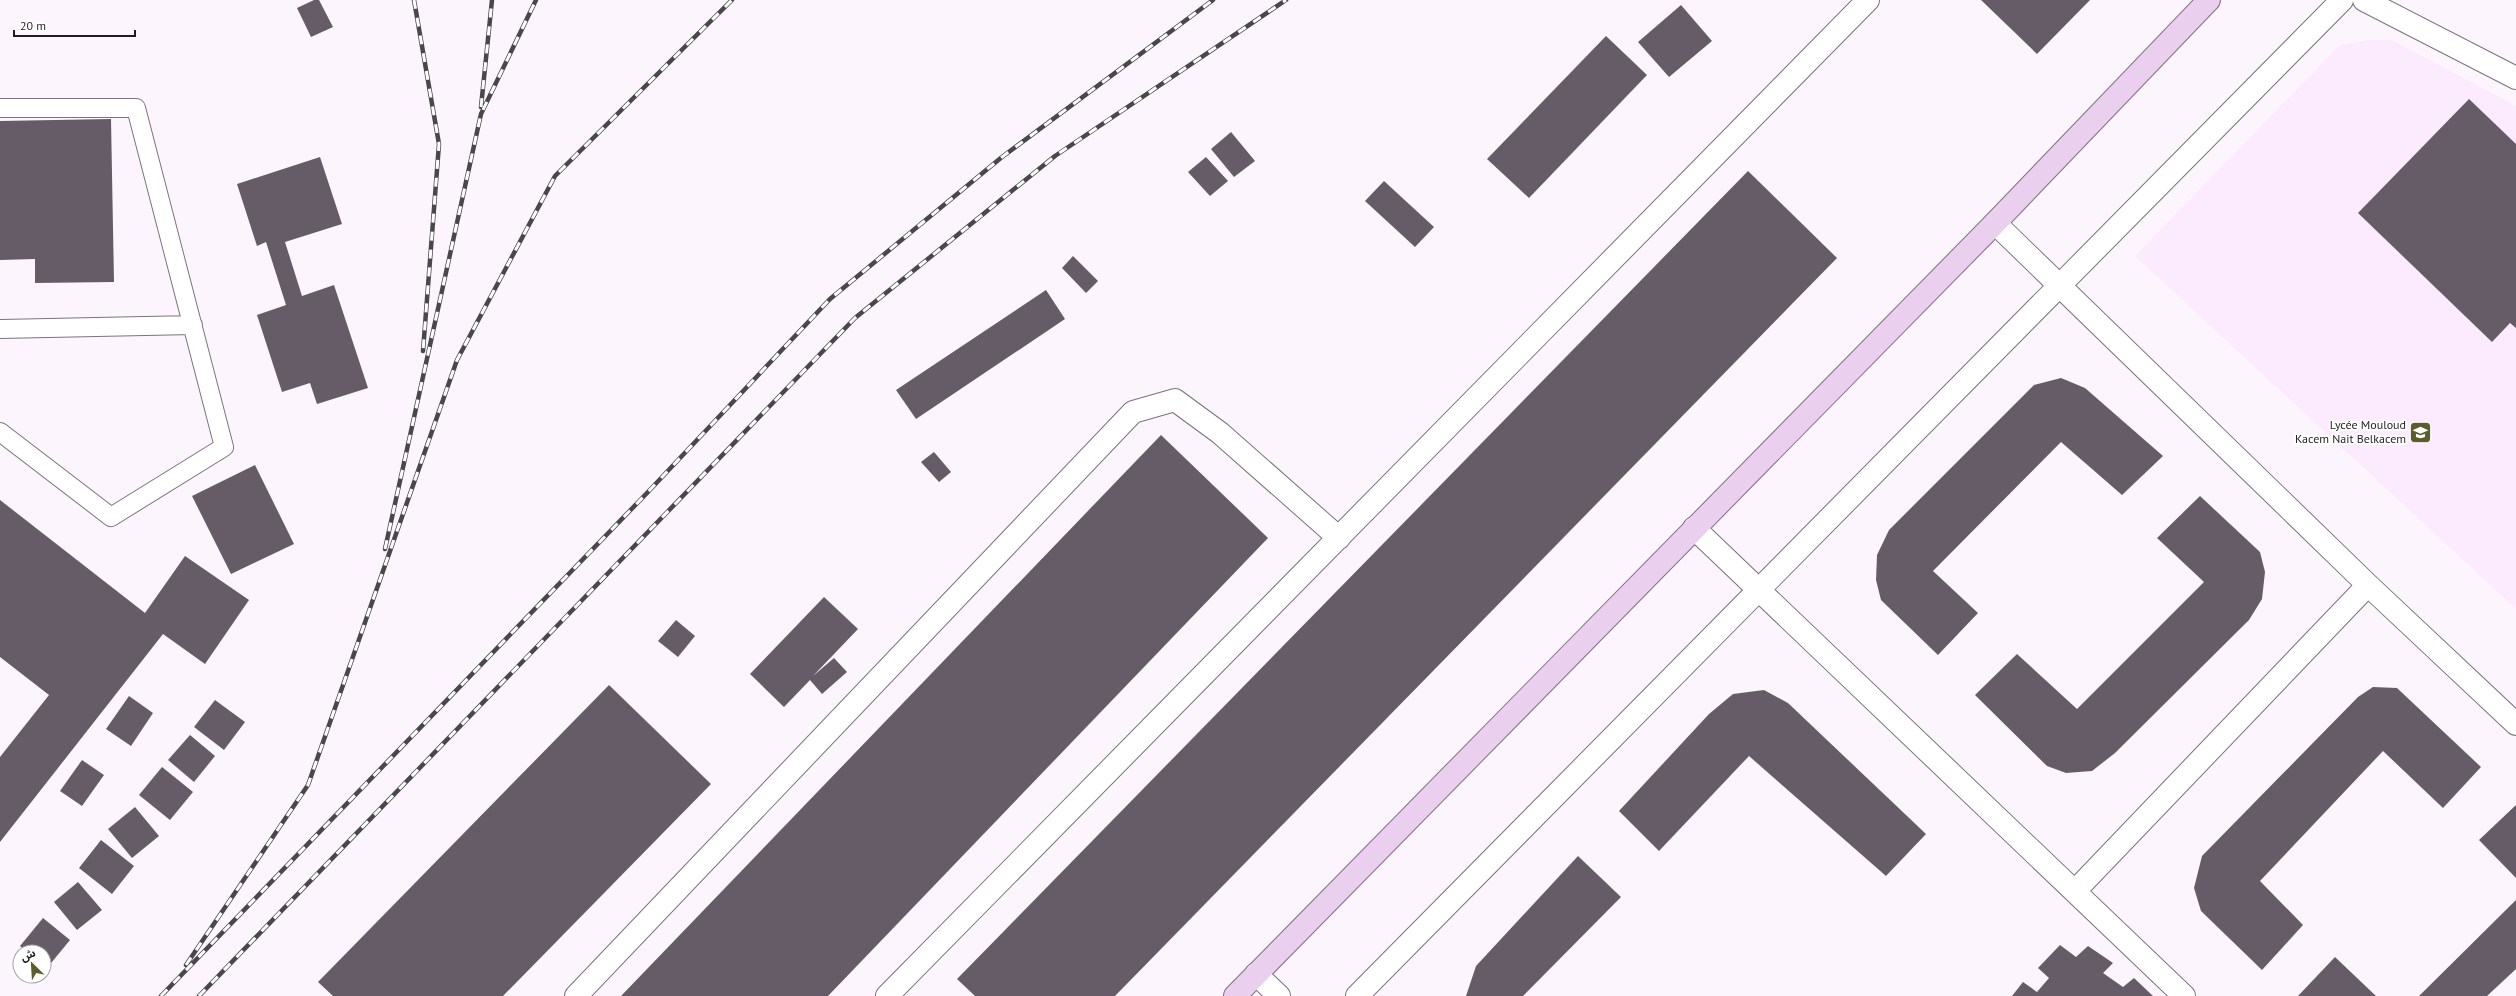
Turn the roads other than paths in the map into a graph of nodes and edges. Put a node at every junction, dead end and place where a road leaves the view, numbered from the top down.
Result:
1 (1868, 0) edge
2 (2209, 0) edge
3 (2342, 0) edge
4 (2364, 0) edge
5 (2516, 78) edge
6 (0, 108) edge
7 (1995, 223) junction
8 (2059, 286) junction
9 (193, 325) junction
10 (0, 329) edge
11 (0, 432) edge
12 (1694, 528) junction
13 (1339, 538) junction
14 (2368, 586) junction
15 (1758, 590) junction
16 (2516, 724) edge
17 (2075, 891) junction
18 (1256, 974) junction
19 (576, 996) edge
20 (888, 996) edge
21 (1235, 996) edge
22 (1279, 996) edge
23 (1357, 996) edge
24 (2184, 996) edge

1 - 13 street
2 - 7 street
3 - 8 street
4 - 5 street
6 - 9 lane
7 - 8 street
7 - 12 street
8 - 14 street
8 - 15 street
9 - 10 lane
9 - 11 lane
12 - 15 street
12 - 18 street
13 - 19 street
13 - 20 street
14 - 16 street
14 - 17 street
15 - 17 street
15 - 23 street
17 - 24 street
18 - 21 street
18 - 22 street

